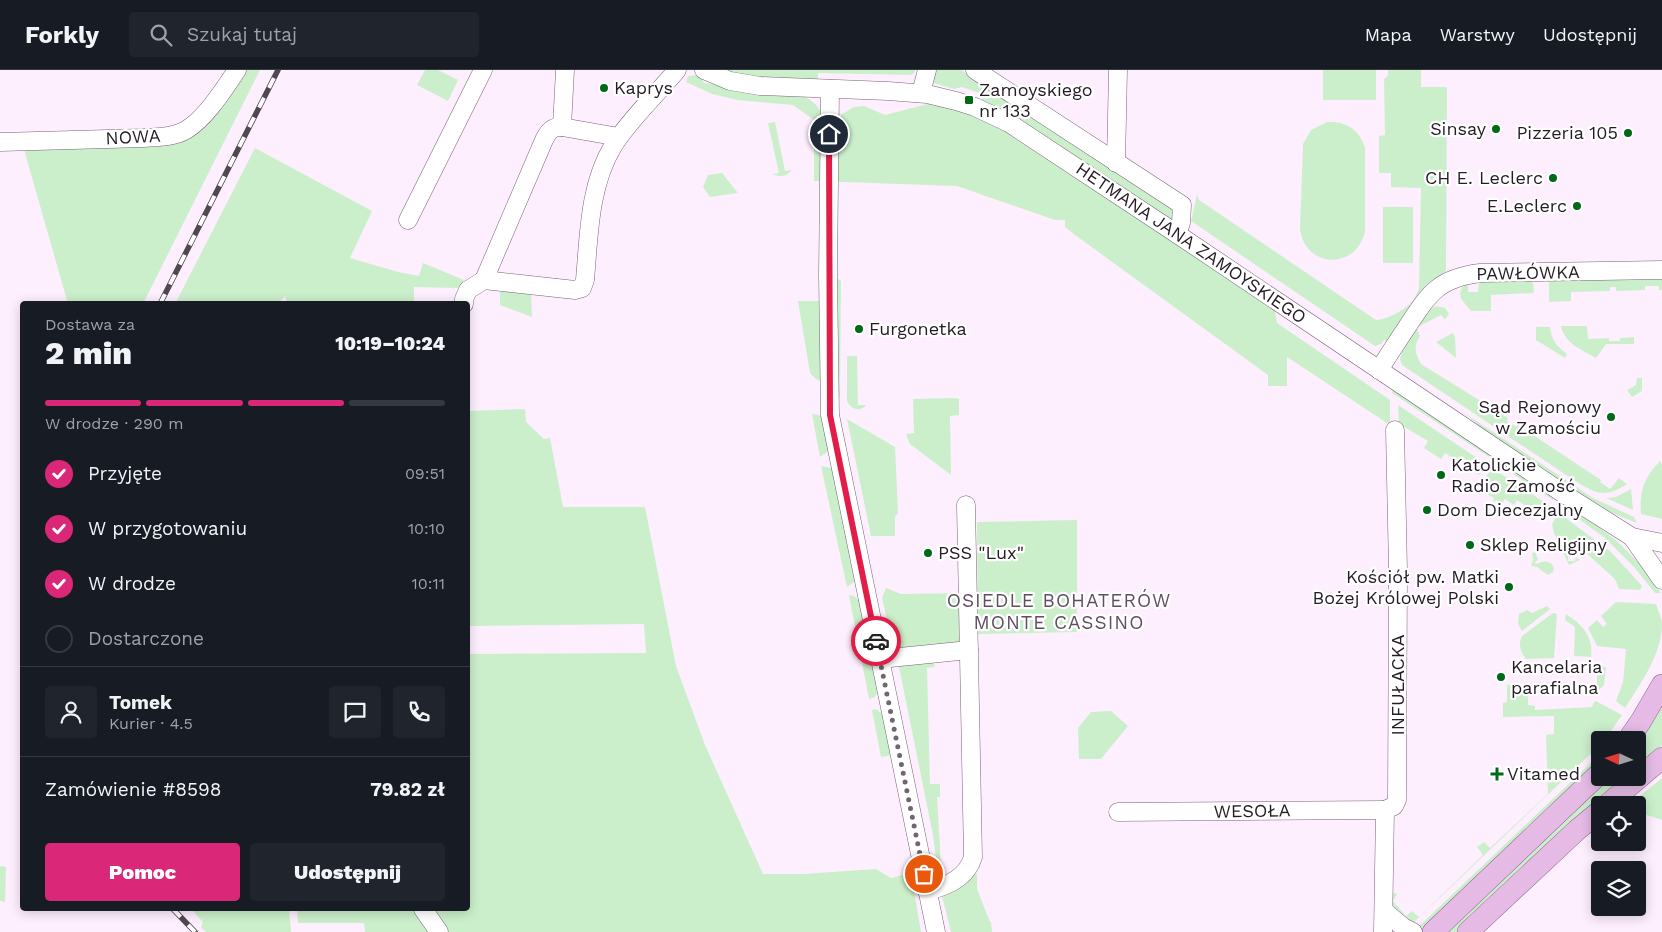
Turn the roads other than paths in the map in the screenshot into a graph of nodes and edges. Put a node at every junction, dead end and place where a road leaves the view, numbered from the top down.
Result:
1 (237, 70) edge
2 (565, 70) edge
3 (677, 70) edge
4 (704, 70) edge
5 (927, 70) edge
6 (975, 70) edge
7 (1118, 70) edge
8 (479, 71) edge
9 (830, 89) junction
10 (921, 94) junction
11 (562, 126) junction
12 (619, 137) junction
13 (0, 142) edge
14 (1116, 163) junction
15 (408, 220) dead end
16 (1176, 234) junction
17 (1662, 270) edge
18 (484, 280) junction
19 (464, 301) edge
20 (1379, 370) junction
21 (1395, 430) dead end
22 (966, 505) dead end
23 (1632, 537) junction
24 (1662, 543) edge
25 (1662, 580) edge
26 (969, 650) junction
27 (880, 659) junction
28 (1662, 685) edge
29 (1634, 731) edge
30 (1662, 758) edge
31 (1591, 782) edge
32 (1618, 796) edge
33 (1385, 810) junction
34 (1118, 812) dead end
35 (1591, 818) edge
36 (927, 891) junction
37 (424, 911) edge
38 (1384, 911) junction
39 (439, 932) edge
40 (936, 932) edge
41 (1383, 932) edge
42 (1413, 932) edge
43 (1433, 932) edge
44 (1468, 932) edge

1 - 13 street, NOWA
2 - 11 street
3 - 12 street
4 - 9 street, HETMANA JANA ZAMOYSKIEGO
5 - 10 street
6 - 14 street
7 - 14 street
8 - 15 street
9 - 10 street, HETMANA JANA ZAMOYSKIEGO
9 - 27 street
10 - 16 street, HETMANA JANA ZAMOYSKIEGO
11 - 12 street
11 - 18 street
12 - 18 street
14 - 16 street
16 - 20 street, HETMANA JANA ZAMOYSKIEGO
17 - 20 street, PAWŁÓWKA
18 - 19 street
20 - 23 street, HETMANA JANA ZAMOYSKIEGO
21 - 33 street, INFUŁACKA
22 - 26 street
23 - 24 street, HETMANA JANA ZAMOYSKIEGO
23 - 25 street, HETMANA JANA ZAMOYSKIEGO
26 - 27 street
26 - 36 street
27 - 36 street
28 - 29 main road
30 - 32 main road
31 - 43 main road
33 - 34 street, WESOŁA
33 - 38 street
35 - 44 main road
36 - 40 street
37 - 39 street
38 - 41 street
38 - 42 street

